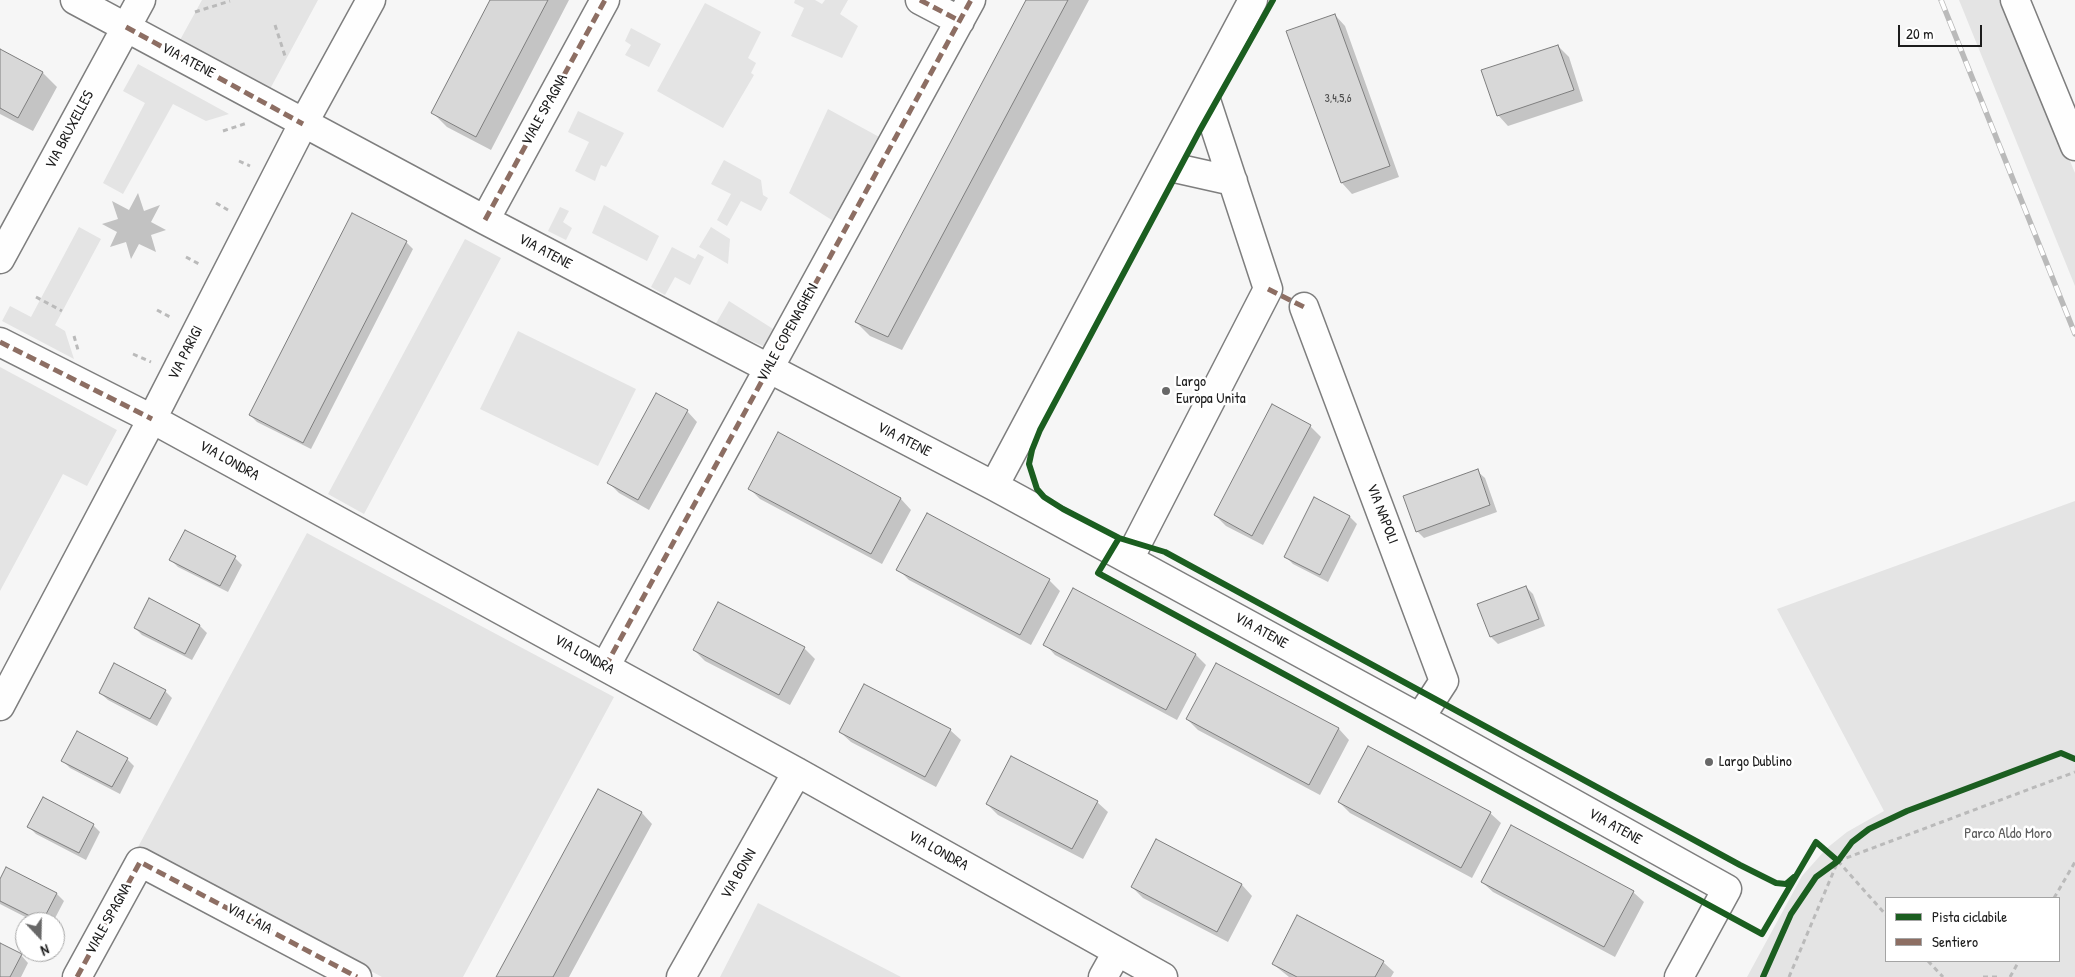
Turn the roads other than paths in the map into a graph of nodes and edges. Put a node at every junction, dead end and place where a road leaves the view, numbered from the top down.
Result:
1 (75, 0) edge
2 (140, 0) edge
3 (371, 0) edge
4 (605, 0) edge
5 (920, 0) edge
6 (1252, 0) edge
7 (2015, 0) edge
8 (966, 11) edge
9 (126, 27) junction
10 (1204, 94) junction
11 (303, 124) junction
12 (2075, 146) edge
13 (1166, 166) junction
14 (1233, 181) junction
15 (485, 220) junction
16 (0, 259) edge
17 (1304, 307) dead end
18 (0, 342) edge
19 (768, 370) junction
20 (152, 420) junction
21 (994, 486) junction
22 (1129, 559) junction
23 (605, 667) junction
24 (0, 706) edge
25 (1420, 718) junction
26 (797, 772) junction
27 (140, 862) joint
28 (1117, 952) junction
29 (77, 977) edge
30 (357, 977) edge
31 (681, 977) edge
32 (1103, 977) edge
33 (1164, 977) edge
34 (1679, 977) edge

1 - 9 street, VIA ATENE
2 - 9 street, VIA BRUXELLES
3 - 11 street, VIA PARIGI
4 - 15 street, VIALE SPAGNA
5 - 8 street
6 - 10 street
7 - 12 street
8 - 19 street, VIALE COPENAGHEN
9 - 11 street, VIA ATENE
9 - 16 street, VIA BRUXELLES
10 - 13 street
10 - 14 street
11 - 15 street, VIA ATENE
11 - 20 street, VIA PARIGI
13 - 14 street
13 - 21 street
14 - 22 street
15 - 19 street, VIA ATENE
17 - 25 street, VIA NAPOLI
18 - 20 street, VIA LONDRA
19 - 21 street, VIA ATENE
19 - 23 street, VIALE COPENAGHEN
20 - 23 street, VIA LONDRA
20 - 24 street, VIA PARIGI
21 - 22 street, VIA ATENE
22 - 25 street, VIA ATENE
23 - 26 street, VIA LONDRA
25 - 34 street, VIA ATENE
26 - 28 street, VIA LONDRA
26 - 31 street, VIA BONN
27 - 29 street, VIALE SPAGNA
27 - 30 street, VIA L'AIA
28 - 32 street
28 - 33 street, VIA LONDRA

